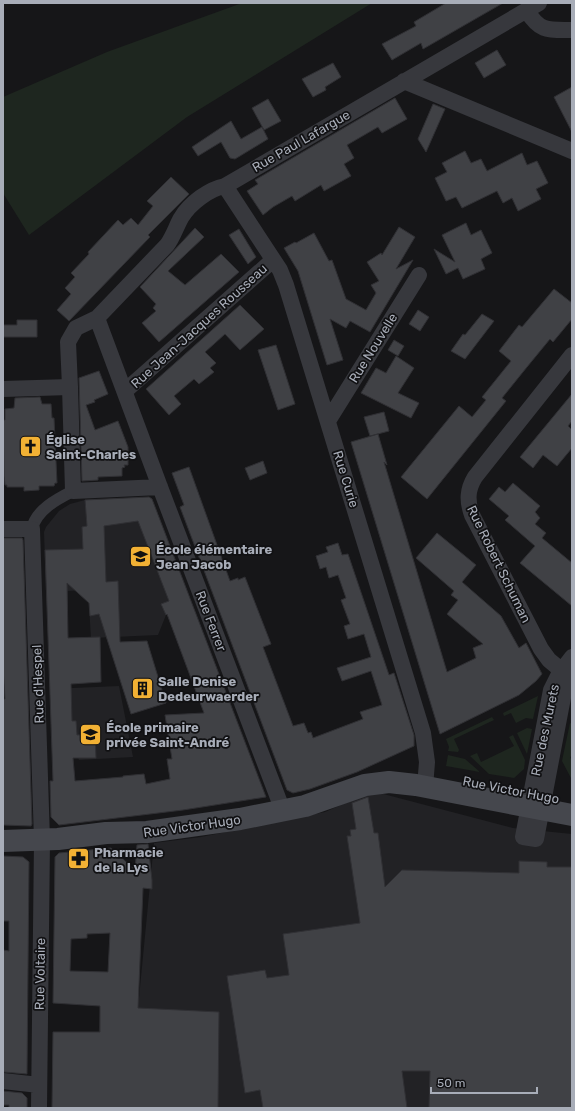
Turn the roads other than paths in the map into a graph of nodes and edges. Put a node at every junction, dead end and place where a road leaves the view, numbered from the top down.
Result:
1 (533, 7) edge
2 (572, 30) edge
3 (404, 81) junction
4 (572, 151) edge
5 (225, 186) junction
6 (273, 260) junction
7 (419, 275) dead end
8 (98, 318) junction
9 (572, 355) edge
10 (70, 387) junction
11 (3, 389) edge
12 (125, 391) junction
13 (328, 421) junction
14 (160, 487) junction
15 (73, 491) junction
16 (32, 528) junction
17 (3, 530) edge
18 (572, 657) edge
19 (566, 675) edge
20 (426, 781) junction
21 (536, 802) junction
22 (572, 802) edge
23 (283, 811) junction
24 (572, 815) edge
25 (18, 840) edge
26 (3, 1081) edge
27 (39, 1085) junction
28 (39, 1108) edge

1 - 2 street
1 - 3 street, Rue Paul Lafargue
3 - 4 street
3 - 5 street, Rue Paul Lafargue
5 - 6 street, Rue Curie
5 - 8 street, Rue Paul Lafargue
6 - 12 street, Rue Jean-Jacques Rousseau
6 - 13 street, Rue Curie
7 - 13 street, Rue Nouvelle
8 - 10 street
8 - 12 street, Rue Ferrer
9 - 19 street, Rue Robert Schuman
10 - 11 street
10 - 15 street
12 - 14 street, Rue Ferrer
13 - 20 street, Rue Curie
14 - 15 street
14 - 23 street, Rue Ferrer
15 - 16 street
16 - 17 street
16 - 25 street, Rue d'Hespel
18 - 19 street, Rue des Murets
19 - 21 street, Rue des Murets
20 - 21 main road, Rue Victor Hugo
20 - 23 main road, Rue Victor Hugo
21 - 22 main road, Rue Victor Hugo
21 - 24 main road, Rue Victor Hugo
23 - 25 main road, Rue Victor Hugo
25 - 27 street, Rue Voltaire
26 - 27 street
27 - 28 street, Rue Voltaire

